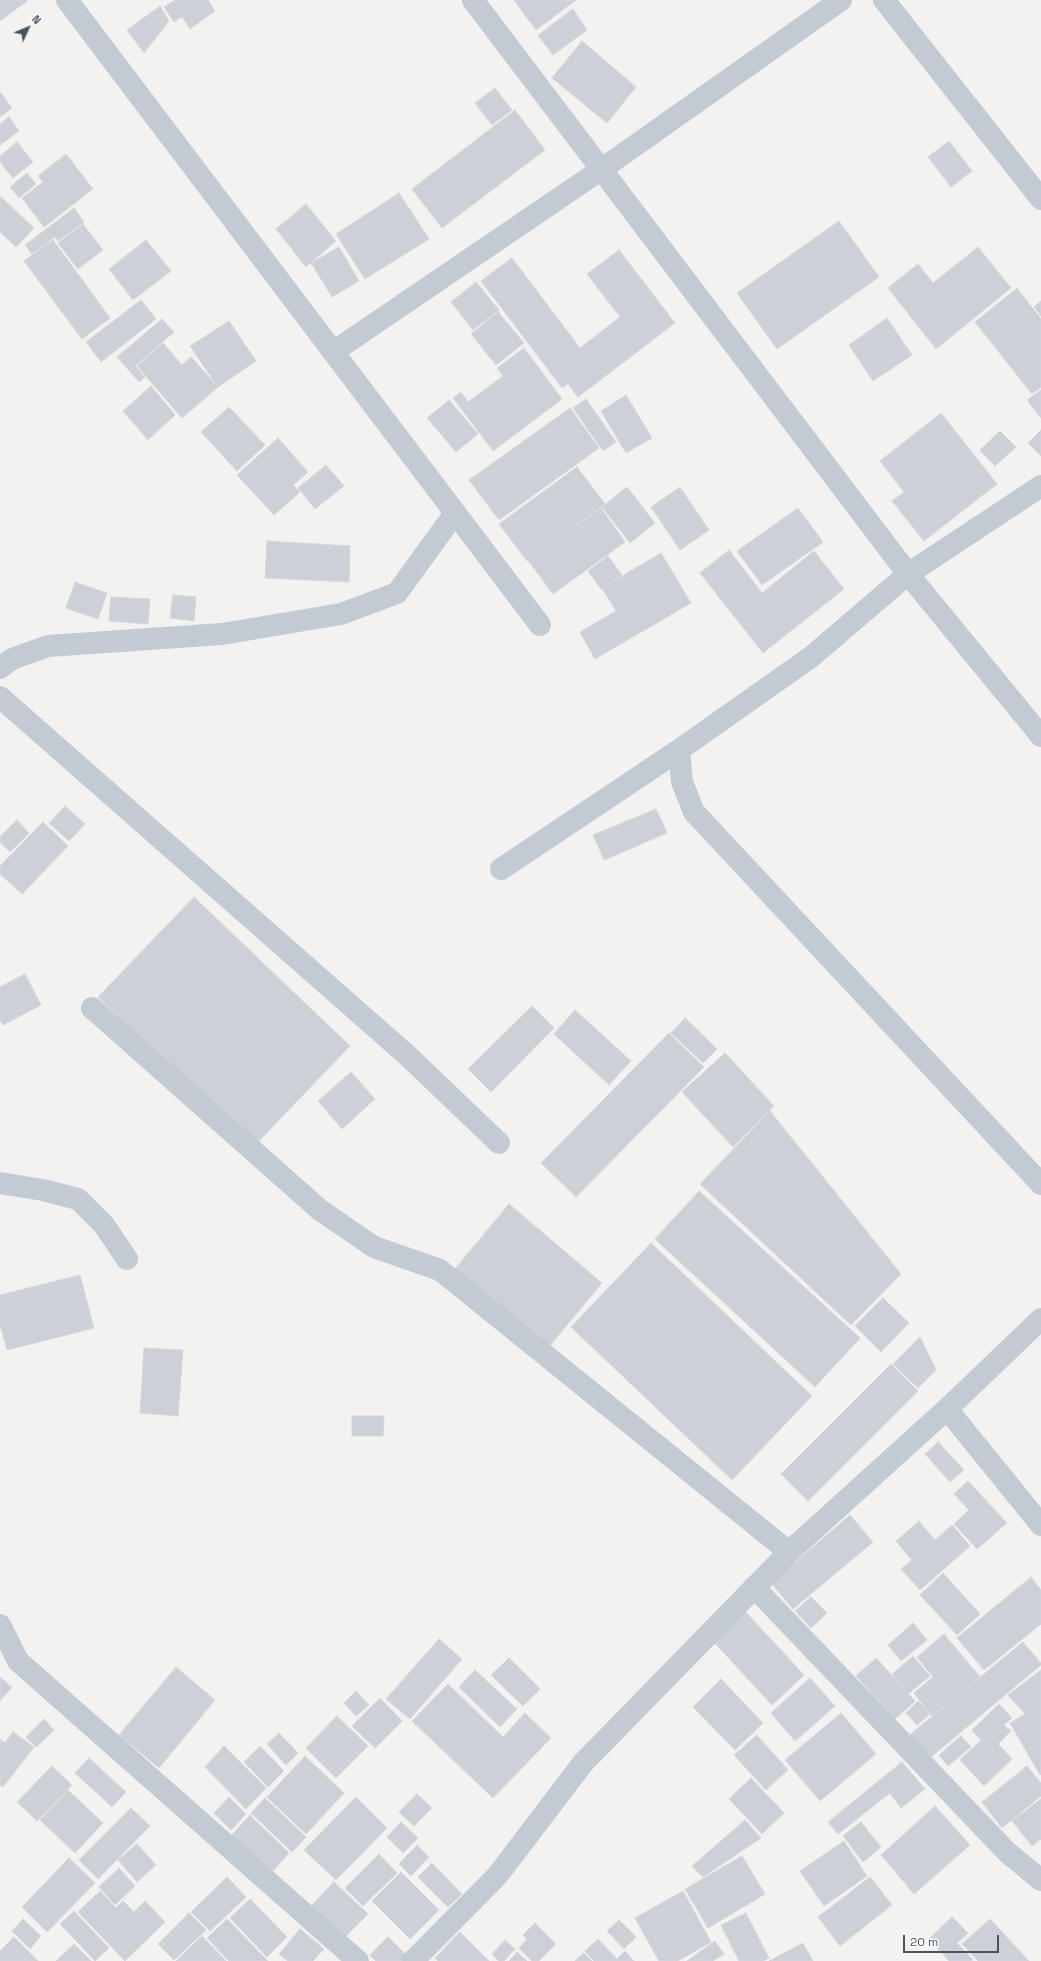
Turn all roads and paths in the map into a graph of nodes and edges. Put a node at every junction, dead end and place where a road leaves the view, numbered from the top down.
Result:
1 (67, 0) edge
2 (473, 0) edge
3 (841, 0) edge
4 (884, 0) edge
5 (602, 169) junction
6 (1041, 199) edge
7 (333, 352) junction
8 (1041, 486) edge
9 (454, 513) junction
10 (908, 574) junction
11 (540, 625) dead end
12 (0, 668) edge
13 (0, 697) edge
14 (1041, 736) edge
15 (679, 750) junction
16 (501, 869) dead end
17 (92, 1008) dead end
18 (499, 1143) dead end
19 (0, 1183) edge
20 (1041, 1184) edge
21 (127, 1260) dead end
22 (1041, 1319) edge
23 (947, 1409) junction
24 (1041, 1525) edge
25 (789, 1552) junction
26 (754, 1587) junction
27 (0, 1625) edge
28 (1041, 1880) edge
29 (358, 1961) edge
30 (413, 1961) edge

1 - 7 street
2 - 5 street
3 - 5 street
4 - 6 street
5 - 7 street
5 - 10 street
7 - 9 street
8 - 10 street
9 - 11 street
9 - 12 street
10 - 14 street
10 - 15 street
13 - 18 street
15 - 16 street
15 - 20 street
17 - 25 street
19 - 21 street
22 - 23 street
23 - 24 street
23 - 25 street
25 - 26 street
26 - 28 street
26 - 30 street
27 - 29 street

